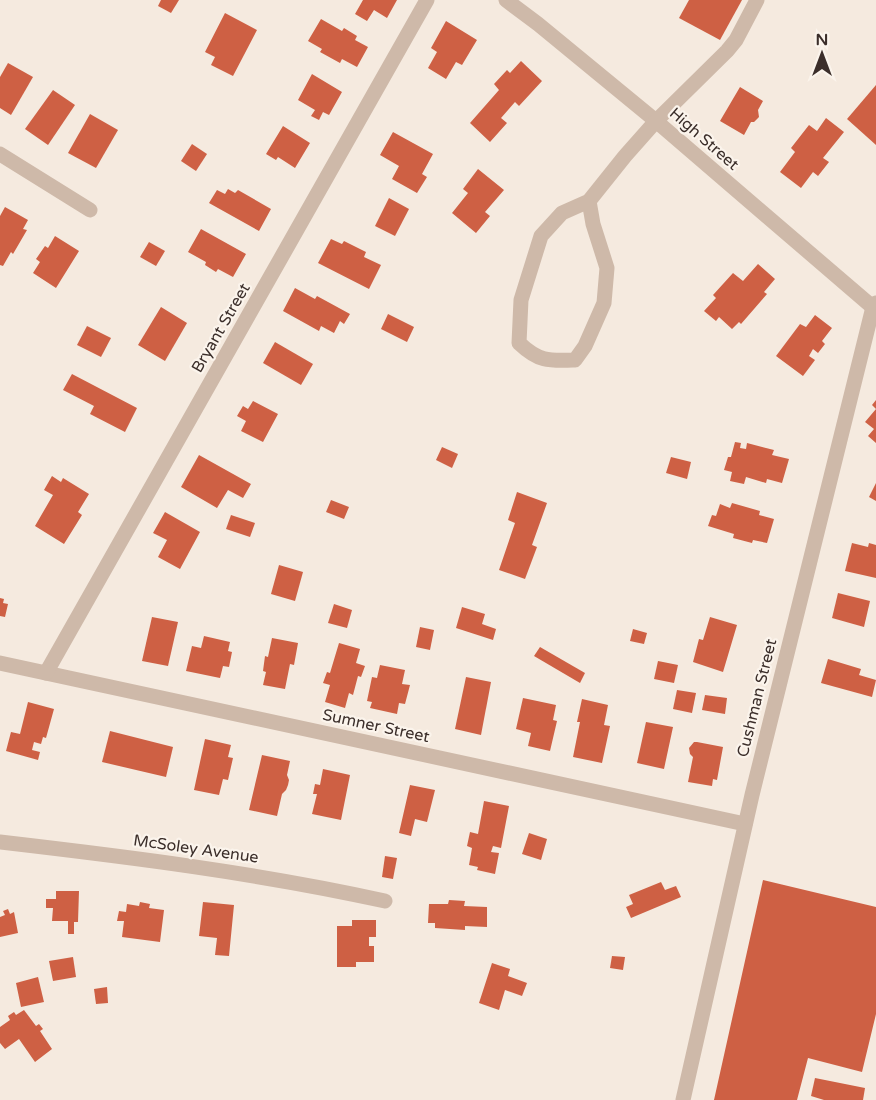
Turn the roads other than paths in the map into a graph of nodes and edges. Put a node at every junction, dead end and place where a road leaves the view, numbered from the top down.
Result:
1 (428, 0) edge
2 (506, 0) edge
3 (757, 0) edge
4 (657, 121) junction
5 (0, 154) edge
6 (589, 201) junction
7 (90, 210) dead end
8 (875, 307) edge
9 (0, 663) edge
10 (46, 673) junction
11 (745, 825) junction
12 (0, 842) edge
13 (385, 901) dead end
14 (683, 1100) edge

1 - 10 street, Bryant Street
2 - 4 street, High Street
3 - 4 street
4 - 6 street
4 - 8 street, High Street
5 - 7 street
6 - 6 street
8 - 11 street, Cushman Street
9 - 10 street, Sumner Street
10 - 11 street, Sumner Street
11 - 14 street, Cushman Street
12 - 13 street, McSoley Avenue

